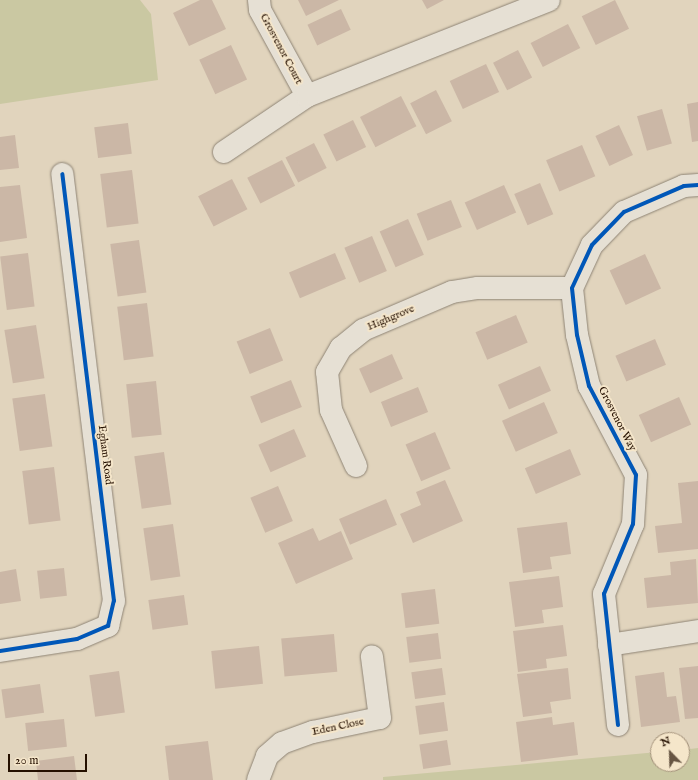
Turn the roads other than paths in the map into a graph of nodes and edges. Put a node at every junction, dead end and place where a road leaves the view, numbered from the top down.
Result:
1 (259, 0) edge
2 (549, 0) edge
3 (512, 8) edge
4 (307, 96) junction
5 (224, 152) dead end
6 (62, 174) dead end
7 (698, 185) edge
8 (572, 288) junction
9 (356, 466) dead end
10 (698, 631) edge
11 (609, 644) junction
12 (0, 651) edge
13 (372, 657) dead end
14 (618, 725) dead end
15 (258, 780) edge

1 - 4 street, Grosvenor Court
2 - 3 street
3 - 4 street
4 - 5 street
6 - 12 street, Egham Road
7 - 8 street, Grosvenor Way
8 - 9 street, Highgrove
8 - 11 street, Grosvenor Way
10 - 11 street
11 - 14 street, Grosvenor Way
13 - 15 street, Eden Close

